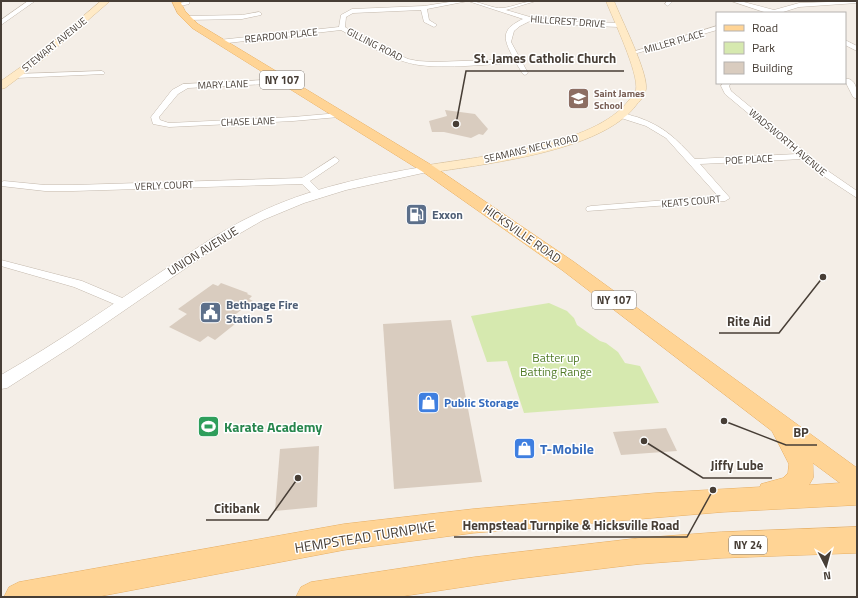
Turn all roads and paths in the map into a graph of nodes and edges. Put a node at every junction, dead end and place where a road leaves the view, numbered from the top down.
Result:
1 (32, 1) edge
2 (106, 1) edge
3 (382, 1) edge
4 (465, 1) edge
5 (471, 1) edge
6 (533, 1) edge
7 (610, 1) edge
8 (734, 1) edge
9 (857, 1) edge
10 (180, 2) edge
11 (424, 8) junction
12 (384, 9) junction
13 (501, 10) junction
14 (771, 12) edge
15 (777, 12) edge
16 (259, 14) dead end
17 (186, 18) junction
18 (529, 19) junction
19 (1, 23) edge
20 (434, 25) dead end
21 (620, 25) junction
22 (342, 28) junction
23 (716, 28) edge
24 (219, 42) junction
25 (846, 43) edge
26 (857, 49) edge
27 (632, 53) junction
28 (518, 61) junction
29 (102, 73) dead end
30 (525, 73) dead end
31 (16, 76) junction
32 (284, 81) junction
33 (850, 82) edge
34 (726, 84) edge
35 (1, 86) edge
36 (857, 97) edge
37 (339, 115) junction
38 (622, 115) junction
39 (158, 122) joint
40 (804, 156) junction
41 (335, 160) dead end
42 (693, 162) junction
43 (428, 169) junction
44 (304, 181) junction
45 (4, 184) dead end
46 (319, 195) junction
47 (857, 195) edge
48 (591, 209) dead end
49 (1, 263) edge
50 (124, 303) junction
51 (1, 382) edge
52 (777, 422) junction
53 (857, 482) edge
54 (857, 494) edge
55 (723, 500) junction
56 (857, 540) edge
57 (20, 597) edge
58 (311, 597) edge

1 - 19 street
2 - 31 main road, STEWART AVENUE
3 - 12 street
4 - 11 street, GILLING ROAD
5 - 13 street, HILLCREST DRIVE
6 - 13 street
7 - 21 main road, SEAMANS NECK ROAD
8 - 14 street
9 - 15 street
10 - 17 main road, HICKSVILLE ROAD / NY 107
11 - 12 street, GILLING ROAD
11 - 20 street
12 - 22 street, GILLING ROAD
13 - 18 street, HILLCREST DRIVE
16 - 17 street
17 - 24 main road, HICKSVILLE ROAD / NY 107
18 - 21 street, HILLCREST DRIVE
18 - 28 street
21 - 27 main road, SEAMANS NECK ROAD
22 - 24 street, REARDON PLACE
22 - 28 street, GILLING ROAD
23 - 27 street, MILLER PLACE
24 - 32 main road, HICKSVILLE ROAD / NY 107
25 - 26 street
27 - 38 main road, SEAMANS NECK ROAD
28 - 30 street
29 - 31 street
31 - 35 main road, STEWART AVENUE
32 - 37 main road, HICKSVILLE ROAD / NY 107
32 - 39 street, MARY LANE
33 - 36 street
34 - 40 street, WADSWORTH AVENUE
37 - 39 street, CHASE LANE
37 - 43 main road, HICKSVILLE ROAD / NY 107
38 - 42 street, KEATS COURT
38 - 43 main road, SEAMANS NECK ROAD
40 - 42 street, POE PLACE
40 - 47 street, WADSWORTH AVENUE
41 - 44 street
42 - 48 street, KEATS COURT
43 - 46 street, UNION AVENUE
43 - 52 main road, HICKSVILLE ROAD / NY 107
44 - 45 street, VERLY COURT
44 - 46 street
46 - 50 street, UNION AVENUE
49 - 50 street
50 - 51 street, UNION AVENUE
52 - 53 main road, HICKSVILLE ROAD / NY 107
52 - 55 main road
54 - 55 main road, HEMPSTEAD TURNPIKE
55 - 57 main road, HEMPSTEAD TURNPIKE
56 - 58 main road, NY 24

